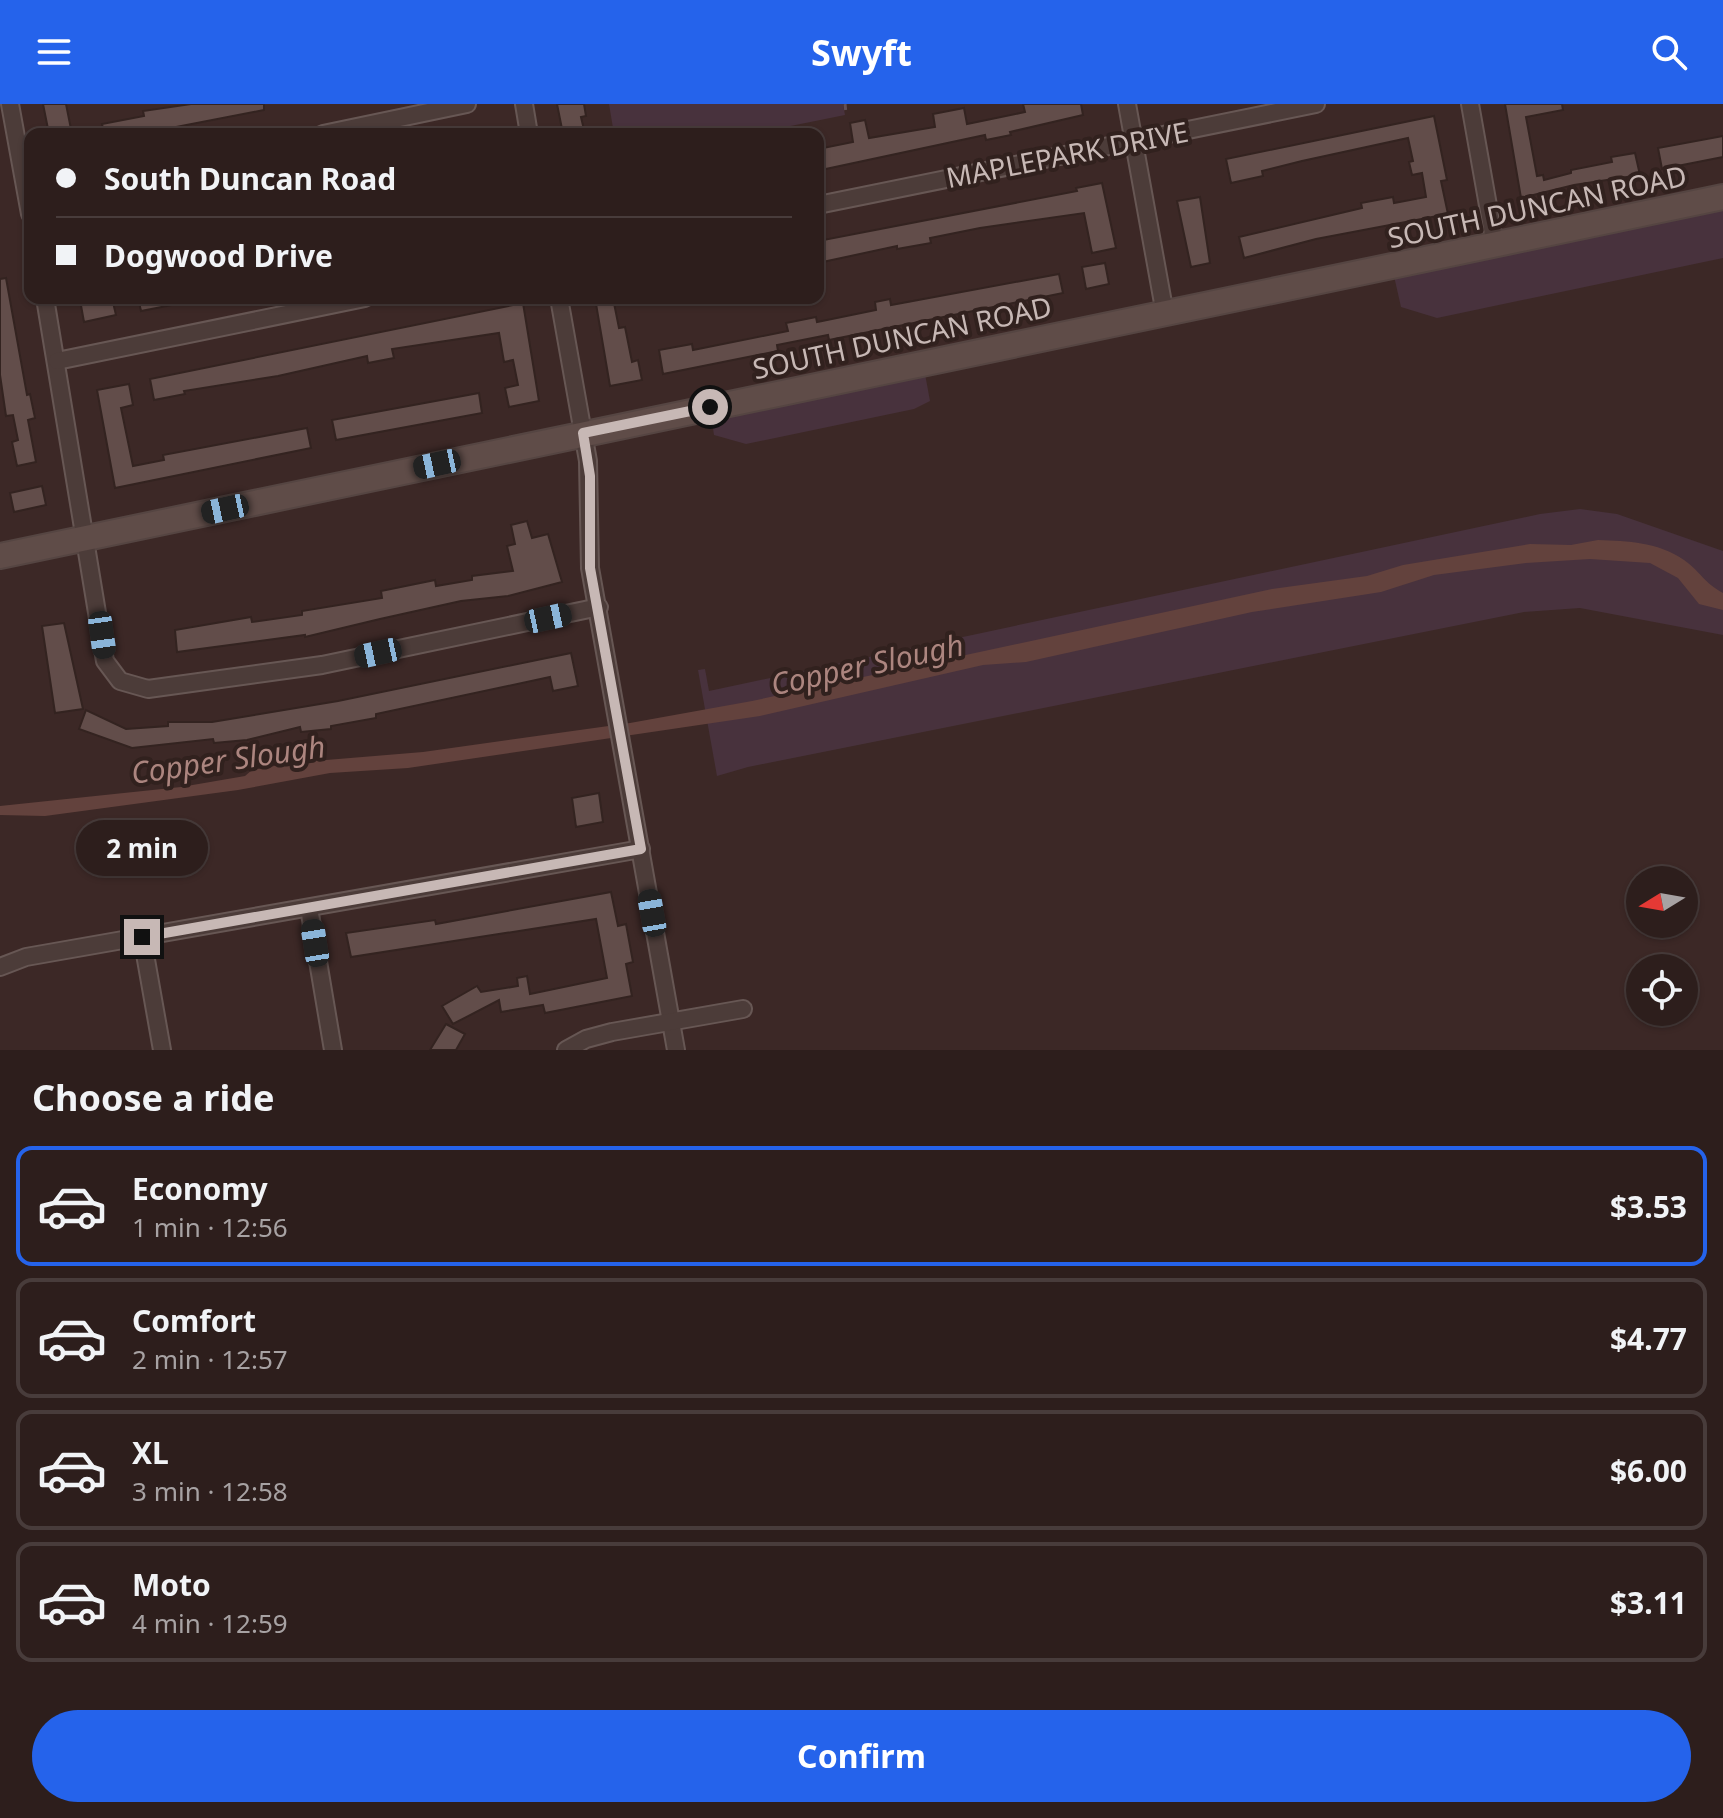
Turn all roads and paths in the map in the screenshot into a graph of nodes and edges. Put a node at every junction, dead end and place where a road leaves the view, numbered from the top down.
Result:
1 (10, 104) edge
2 (467, 104) edge
3 (524, 104) edge
4 (845, 104) edge
5 (1127, 104) edge
6 (1470, 104) edge
7 (1305, 105) edge
8 (846, 113) dead end
9 (352, 128) edge
10 (528, 128) edge
11 (1135, 141) junction
12 (24, 174) edge
13 (1723, 197) edge
14 (824, 204) edge
15 (1495, 245) junction
16 (46, 304) edge
17 (336, 304) edge
18 (560, 304) edge
19 (1165, 314) junction
20 (57, 361) junction
21 (583, 433) junction
22 (86, 538) junction
23 (0, 556) edge
24 (599, 607) junction
25 (641, 849) junction
26 (309, 908) junction
27 (142, 937) junction
28 (0, 967) edge
29 (743, 1009) dead end
30 (671, 1022) junction
31 (162, 1050) edge
32 (333, 1050) edge
33 (566, 1050) edge
34 (676, 1050) edge

1 - 12 street
2 - 9 street
3 - 10 street
4 - 8 path
5 - 11 street
6 - 15 street
7 - 11 street, MAPLEPARK DRIVE
11 - 14 street, MAPLEPARK DRIVE
11 - 19 street
13 - 15 main road, SOUTH DUNCAN ROAD
15 - 19 main road, SOUTH DUNCAN ROAD
16 - 20 street
17 - 20 street
18 - 21 street
19 - 21 main road, SOUTH DUNCAN ROAD
20 - 22 street
21 - 22 main road, SOUTH DUNCAN ROAD
21 - 24 street
22 - 23 main road, SOUTH DUNCAN ROAD
22 - 24 street
24 - 25 street
25 - 26 street
25 - 30 street
26 - 27 street
26 - 32 street
27 - 28 street
27 - 31 street
29 - 30 street
30 - 33 street
30 - 34 street

